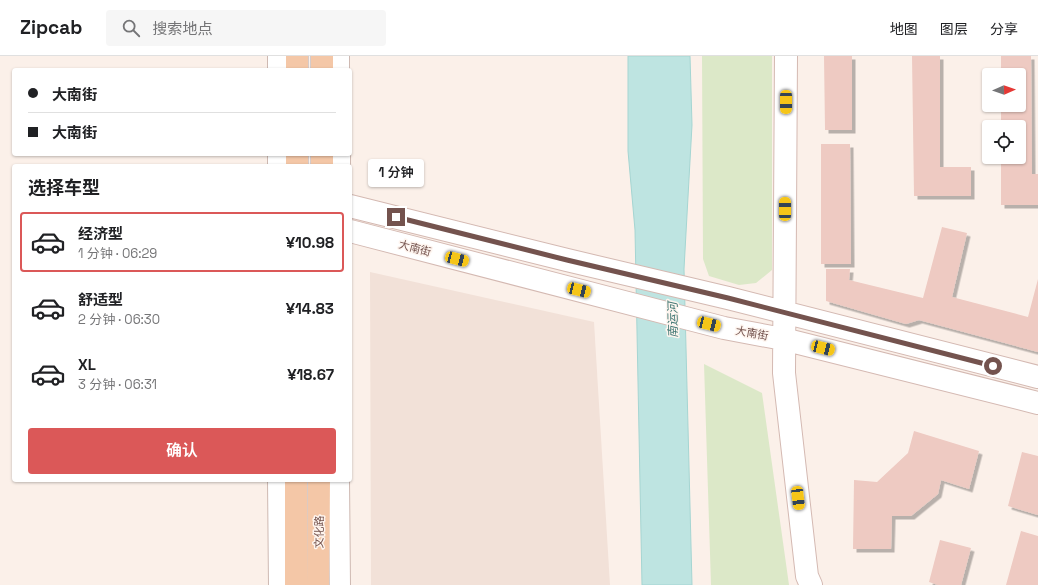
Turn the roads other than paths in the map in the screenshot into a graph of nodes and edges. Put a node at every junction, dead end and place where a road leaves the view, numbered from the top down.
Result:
1 (278, 56) edge
2 (297, 56) edge
3 (322, 56) edge
4 (339, 56) edge
5 (786, 56) edge
6 (278, 68) edge
7 (297, 68) edge
8 (322, 68) edge
9 (339, 68) edge
10 (352, 206) edge
11 (352, 232) edge
12 (784, 312) junction
13 (783, 339) junction
14 (1038, 377) edge
15 (1038, 403) edge
16 (278, 482) edge
17 (296, 482) edge
18 (320, 482) edge
19 (339, 482) edge
20 (279, 585) edge
21 (296, 585) edge
22 (318, 585) edge
23 (340, 585) edge
24 (811, 585) edge

1 - 6 street
2 - 7 main road
3 - 8 main road
4 - 9 street
5 - 12 street
10 - 12 street
11 - 13 street, 大南街
12 - 13 street
12 - 14 street
13 - 15 street, 大南街
13 - 24 street
16 - 20 street
17 - 21 main road, 文化路
18 - 22 main road, 文化路
19 - 23 street

